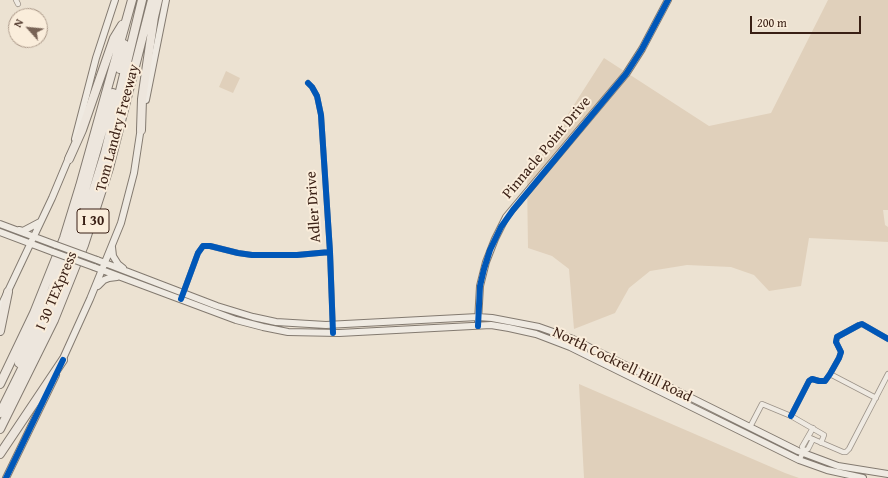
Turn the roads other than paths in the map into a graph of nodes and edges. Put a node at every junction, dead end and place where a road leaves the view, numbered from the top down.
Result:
1 (115, 0) edge
2 (132, 0) edge
3 (139, 0) edge
4 (142, 0) edge
5 (152, 0) edge
6 (158, 0) edge
7 (166, 0) edge
8 (668, 0) edge
9 (127, 16) junction
10 (120, 69) junction
11 (308, 83) dead end
12 (140, 130) junction
13 (69, 159) junction
14 (40, 222) junction
15 (0, 224) edge
16 (14, 229) junction
17 (0, 232) edge
18 (33, 236) junction
19 (30, 244) junction
20 (112, 244) junction
21 (330, 252) junction
22 (105, 262) junction
23 (102, 270) junction
24 (125, 270) junction
25 (123, 278) junction
26 (8, 292) junction
27 (92, 296) junction
28 (182, 296) junction
29 (0, 308) edge
30 (253, 317) junction
31 (478, 317) junction
32 (251, 324) junction
33 (333, 325) junction
34 (478, 326) junction
35 (0, 331) edge
36 (333, 333) junction
37 (888, 339) edge
38 (63, 360) junction
39 (830, 374) junction
40 (888, 374) edge
41 (0, 384) edge
42 (876, 398) junction
43 (0, 402) edge
44 (0, 413) edge
45 (791, 416) junction
46 (750, 427) junction
47 (813, 428) junction
48 (0, 429) edge
49 (808, 437) junction
50 (813, 439) junction
51 (821, 443) junction
52 (803, 452) junction
53 (0, 454) edge
54 (799, 460) junction
55 (888, 474) edge
56 (6, 478) edge
57 (863, 478) edge

1 - 13 main road
2 - 9 highway, Tom Landry Freeway / I 30
2 - 10 highway
3 - 10 highway
4 - 44 highway, I 30 TEXpress
5 - 48 highway, Tom Landry Freeway / I 30
6 - 12 highway
7 - 12 main road
8 - 31 main road, Pinnacle Point Drive
9 - 13 highway
9 - 41 highway, Tom Landry Freeway / I 30
10 - 43 highway
11 - 21 street, Adler Drive
12 - 20 main road
13 - 14 main road
14 - 16 main road
14 - 18 main road
15 - 16 main road, North Cockrell Hill Road
16 - 18 main road, North Cockrell Hill Road
17 - 19 main road, North Cockrell Hill Road
18 - 19 main road
18 - 22 main road, North Cockrell Hill Road, bridge
19 - 23 main road, North Cockrell Hill Road, bridge
19 - 26 main road
20 - 22 main road
20 - 24 main road
21 - 28 street
21 - 33 street, Adler Drive
22 - 23 main road
22 - 24 main road, North Cockrell Hill Road
23 - 25 main road, North Cockrell Hill Road
23 - 27 main road
24 - 28 main road, North Cockrell Hill Road
25 - 27 main road
25 - 28 main road, North Cockrell Hill Road
26 - 29 main road
26 - 35 highway
27 - 38 main road
28 - 30 main road, North Cockrell Hill Road
28 - 32 main road, North Cockrell Hill Road
30 - 32 main road
30 - 33 main road, North Cockrell Hill Road
31 - 33 main road, North Cockrell Hill Road
31 - 34 main road, Pinnacle Point Drive
31 - 46 main road, North Cockrell Hill Road
32 - 36 main road, North Cockrell Hill Road
33 - 36 street, Adler Drive
34 - 36 main road, North Cockrell Hill Road
34 - 54 main road, North Cockrell Hill Road
37 - 39 street
38 - 53 highway
38 - 56 main road
39 - 42 street
39 - 45 street
40 - 42 street
42 - 51 street
45 - 46 street
45 - 47 street
46 - 52 main road, North Cockrell Hill Road
47 - 49 street
47 - 51 street
49 - 50 street
49 - 52 street
50 - 51 street
50 - 52 street
52 - 54 street
52 - 55 main road, North Cockrell Hill Road
54 - 57 main road, North Cockrell Hill Road

